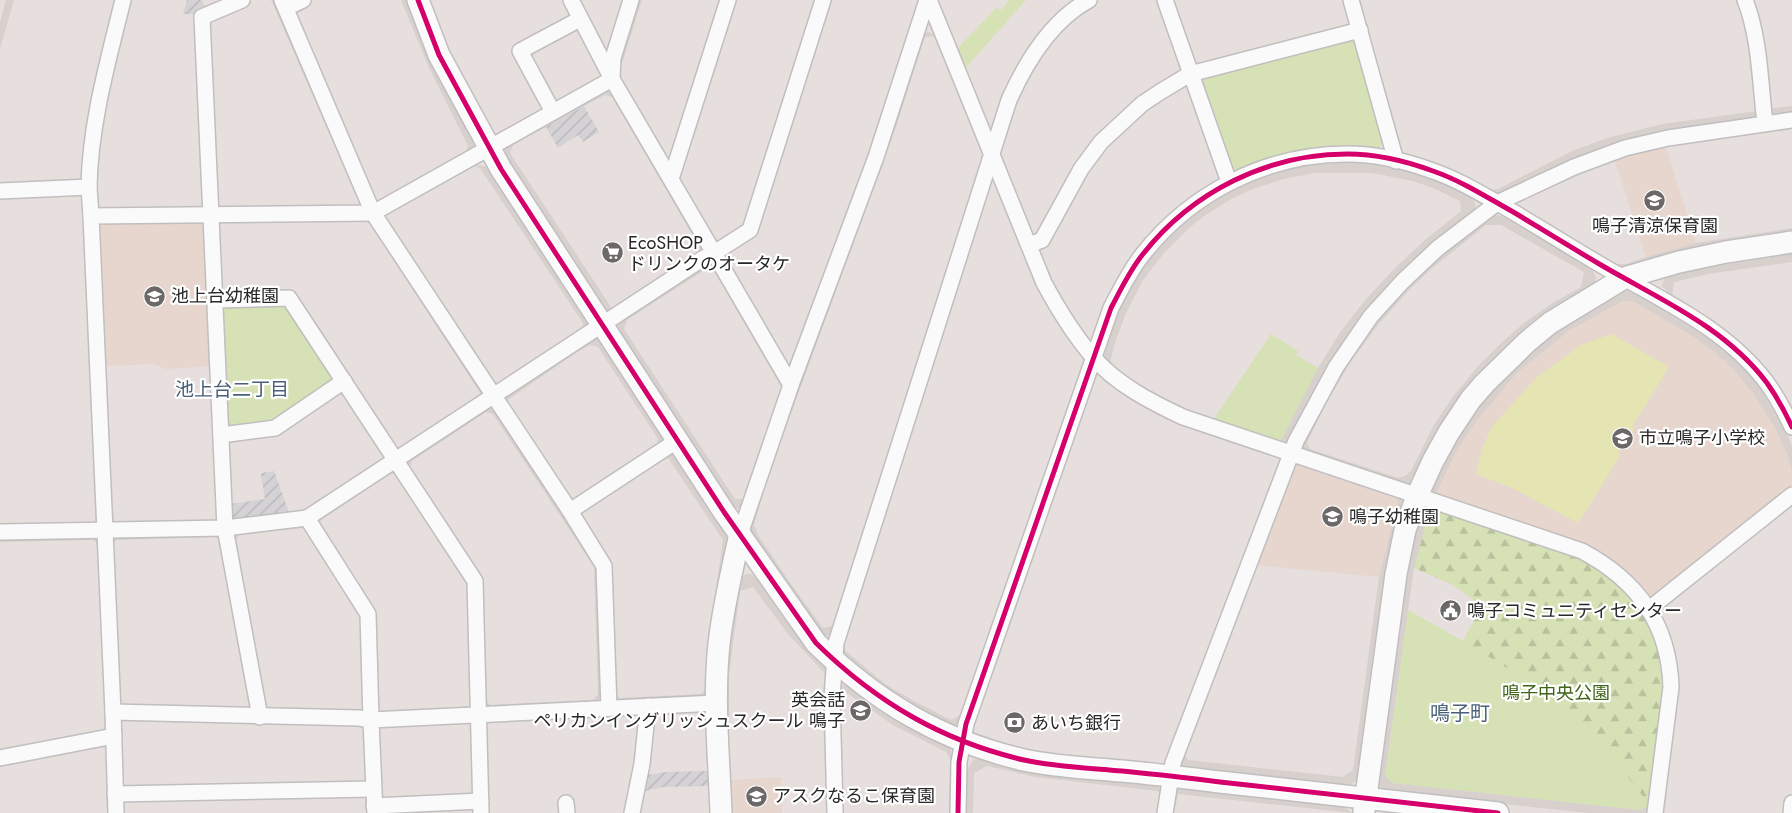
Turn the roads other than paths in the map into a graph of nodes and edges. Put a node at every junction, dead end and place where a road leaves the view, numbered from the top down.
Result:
1 (123, 0) edge
2 (242, 0) edge
3 (303, 0) edge
4 (418, 0) edge
5 (571, 0) edge
6 (631, 0) edge
7 (728, 0) edge
8 (823, 0) edge
9 (928, 0) edge
10 (1089, 0) edge
11 (1165, 0) edge
12 (1351, 0) edge
13 (1746, 0) edge
14 (284, 4) edge
15 (580, 19) junction
16 (1360, 30) junction
17 (1190, 74) junction
18 (612, 79) junction
19 (553, 112) junction
20 (1792, 120) edge
21 (1765, 123) junction
22 (488, 148) junction
23 (991, 155) junction
24 (1396, 161) junction
25 (671, 179) junction
26 (1229, 182) junction
27 (89, 187) junction
28 (0, 191) edge
29 (1497, 203) junction
30 (373, 213) junction
31 (210, 214) junction
32 (91, 216) junction
33 (1792, 242) edge
34 (1029, 245) junction
35 (714, 253) junction
36 (1624, 278) junction
37 (215, 300) junction
38 (603, 325) junction
39 (1093, 358) junction
40 (344, 382) junction
41 (791, 385) junction
42 (493, 396) junction
43 (1792, 427) edge
44 (221, 435) junction
45 (678, 440) junction
46 (1291, 454) junction
47 (395, 460) junction
48 (1792, 495) edge
49 (1417, 496) junction
50 (570, 511) junction
51 (307, 518) junction
52 (225, 528) junction
53 (105, 530) junction
54 (0, 532) edge
55 (740, 534) junction
56 (1649, 608) junction
57 (834, 660) junction
58 (716, 703) junction
59 (648, 706) junction
60 (609, 708) junction
61 (113, 712) junction
62 (260, 716) junction
63 (479, 716) junction
64 (371, 720) junction
65 (114, 736) junction
66 (963, 742) junction
67 (0, 758) edge
68 (1170, 776) junction
69 (373, 789) junction
70 (116, 794) junction
71 (1792, 803) edge
72 (1364, 806) edge
73 (481, 807) edge
74 (374, 809) edge
75 (116, 813) edge
76 (632, 813) edge
77 (721, 813) edge
78 (835, 813) edge
79 (958, 813) edge
80 (1165, 813) edge
81 (1498, 813) edge
82 (1656, 813) edge
83 (1791, 813) edge

1 - 27 street
2 - 31 street
3 - 14 street
4 - 22 street
5 - 15 street
6 - 18 street
7 - 25 street
8 - 35 street
9 - 23 street
9 - 41 street
10 - 23 street
11 - 17 street
12 - 16 street
13 - 21 street
14 - 30 street
15 - 18 street
15 - 19 street
16 - 17 street
16 - 24 street
17 - 26 street
17 - 34 street
18 - 19 street
18 - 25 street
19 - 22 street
20 - 21 street
21 - 29 street
22 - 30 street
22 - 38 street
23 - 34 street
23 - 57 street
24 - 26 street
24 - 29 street
25 - 35 street
26 - 39 street
27 - 28 street
27 - 32 street
29 - 36 street
29 - 46 street
30 - 31 street
30 - 42 street
31 - 32 street
31 - 37 street
32 - 53 street
33 - 36 street
34 - 39 street
35 - 38 street
35 - 41 street
36 - 43 street
36 - 49 street
37 - 40 street
37 - 44 street
38 - 42 street
38 - 45 street
39 - 46 street
39 - 66 street
40 - 44 street
40 - 47 street
41 - 55 street
42 - 47 street
42 - 50 street
44 - 52 street
45 - 50 street
45 - 55 street
46 - 49 street
46 - 68 street
47 - 51 street
47 - 63 street
48 - 56 street
49 - 56 street
49 - 72 street
50 - 60 street
51 - 52 street
51 - 64 street
52 - 53 street
52 - 62 street
53 - 54 street
53 - 61 street
55 - 57 street
55 - 58 street
56 - 82 street
57 - 66 street
57 - 78 street
58 - 59 street
58 - 77 street
59 - 60 street
59 - 76 street
60 - 63 street
61 - 62 street
61 - 65 street
62 - 64 street
63 - 64 street
63 - 73 street
64 - 69 street
65 - 67 street
65 - 70 street
66 - 68 street
66 - 79 street
68 - 72 street
68 - 80 street
69 - 70 street
69 - 74 street
70 - 75 street
71 - 83 street
72 - 81 street
73 - 74 street

